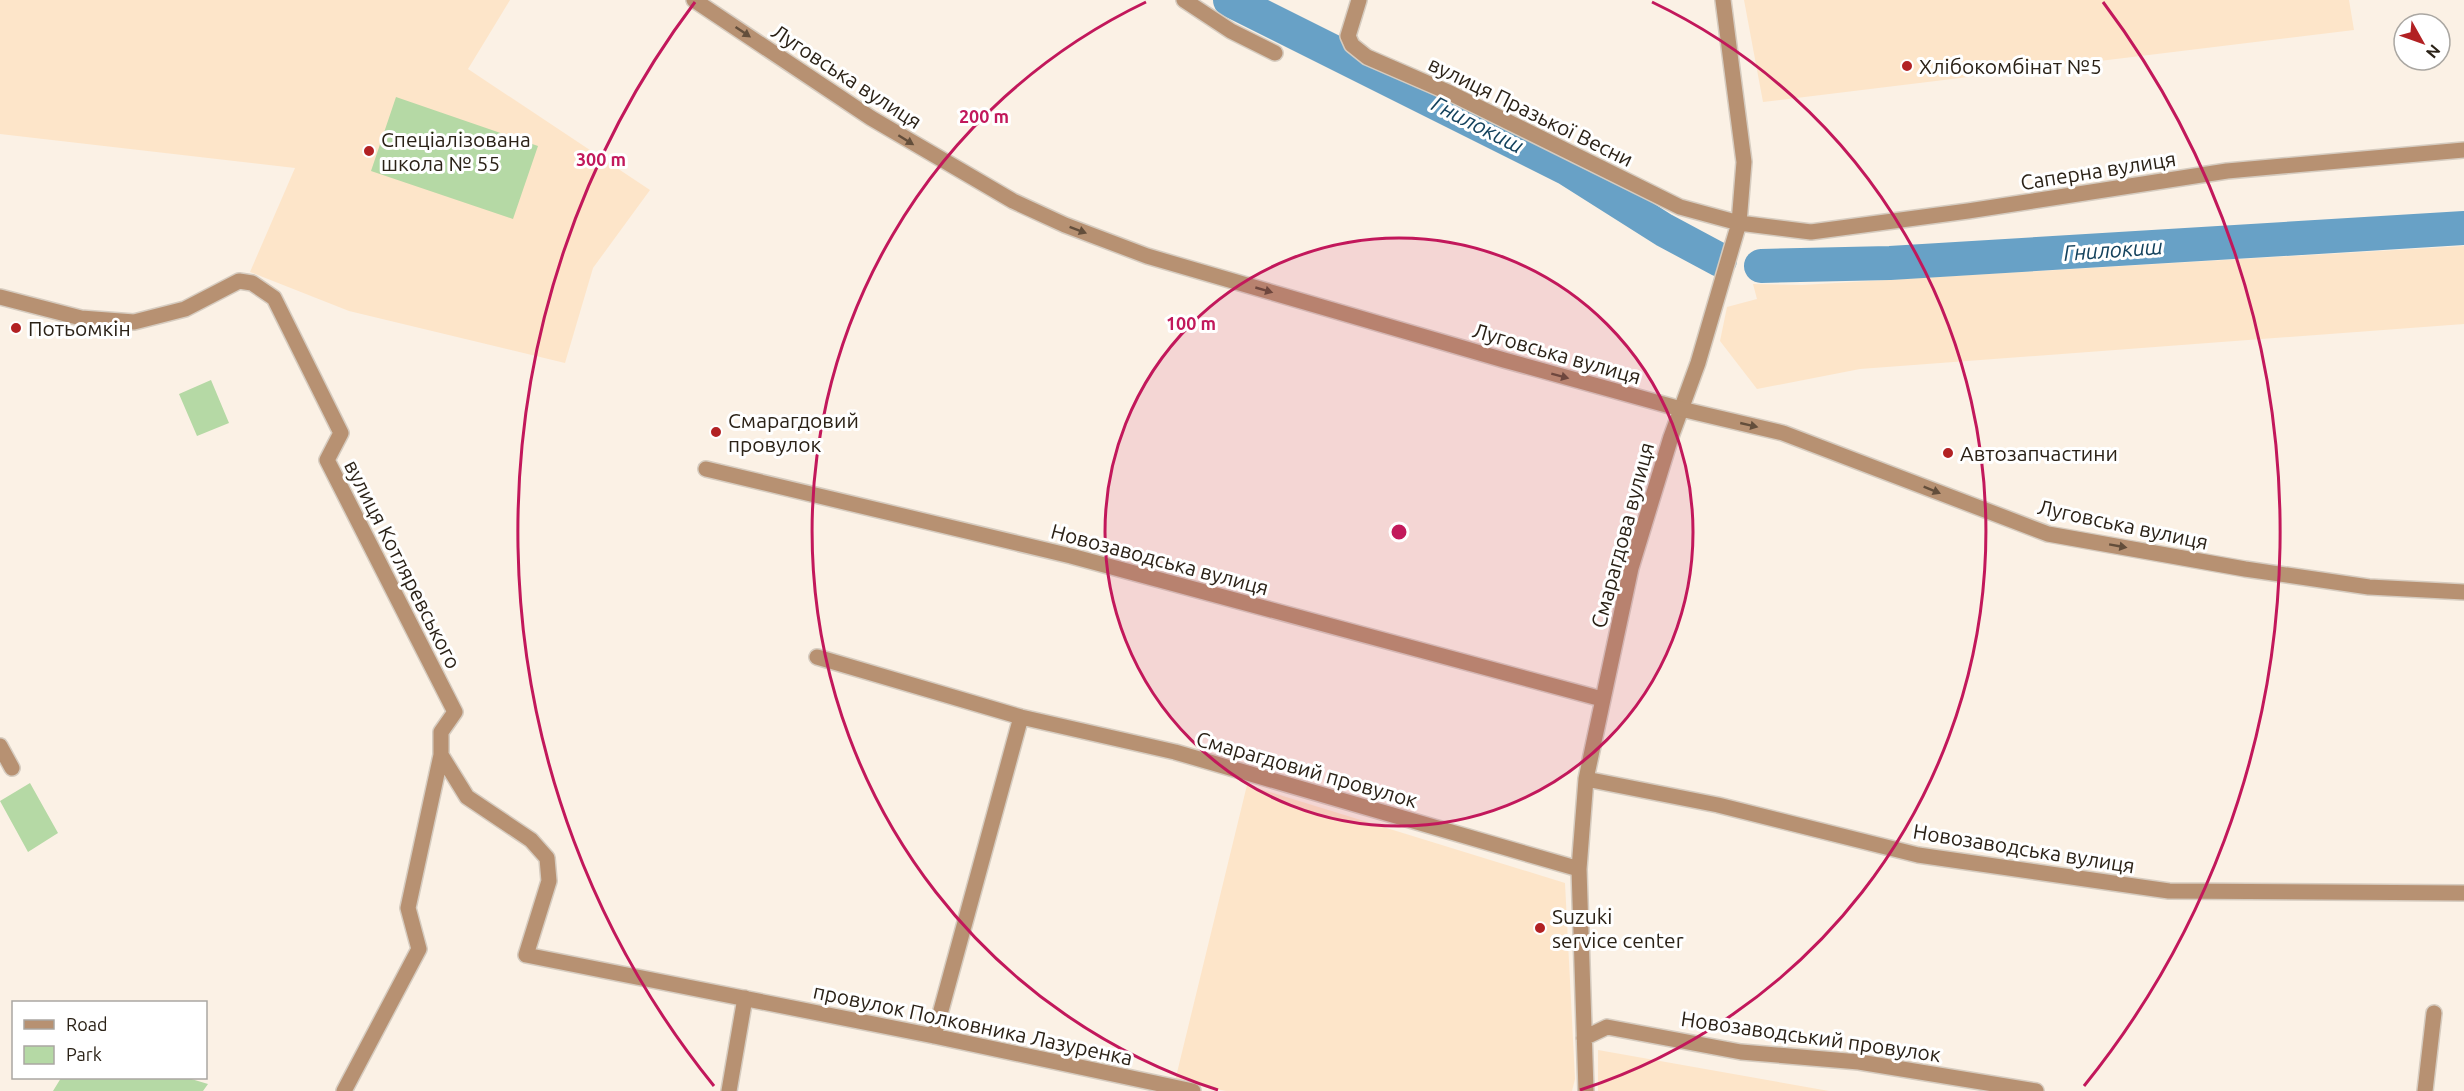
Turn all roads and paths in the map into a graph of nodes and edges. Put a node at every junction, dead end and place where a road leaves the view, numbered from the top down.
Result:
1 (694, 0) edge
2 (1184, 0) edge
3 (1359, 0) edge
4 (1723, 0) edge
5 (1275, 53) dead end
6 (2464, 150) edge
7 (1740, 224) junction
8 (0, 297) edge
9 (1681, 409) junction
10 (706, 469) dead end
11 (2464, 592) edge
12 (817, 657) dead end
13 (1602, 699) junction
14 (1021, 717) junction
15 (0, 746) edge
16 (441, 755) junction
17 (12, 768) dead end
18 (1586, 779) junction
19 (1579, 869) junction
20 (2464, 893) edge
21 (745, 998) junction
22 (2434, 1013) dead end
23 (934, 1036) junction
24 (1584, 1038) junction
25 (344, 1091) edge
26 (729, 1091) edge
27 (1193, 1091) edge
28 (1586, 1091) edge
29 (2036, 1091) edge
30 (2425, 1091) edge

1 -> 9 street, Луговська вулиця
2 - 5 street
3 - 7 street, вулиця Празької Весни
4 - 7 street, Смарагдова вулиця
6 - 7 street, Саперна вулиця
7 - 9 street, Смарагдова вулиця
8 - 16 street, вулиця Котляревського
9 -> 11 street, Луговська вулиця
9 - 13 street, Смарагдова вулиця
10 - 13 street, Новозаводська вулиця
12 - 14 street, Смарагдовий провулок
13 - 18 street, Смарагдова вулиця
14 - 19 street, Смарагдовий провулок
14 - 23 street
15 - 17 street
16 - 21 street, провулок Полковника Лазуренка
16 - 25 street, вулиця Котляревського
18 - 19 street, Смарагдова вулиця
18 - 20 street, Новозаводська вулиця
19 - 24 street, Смарагдова вулиця
21 - 23 street, провулок Полковника Лазуренка
21 - 26 street
22 - 30 street
23 - 27 street, провулок Полковника Лазуренка
24 - 28 street, Смарагдова вулиця
24 - 29 street, Новозаводський провулок

